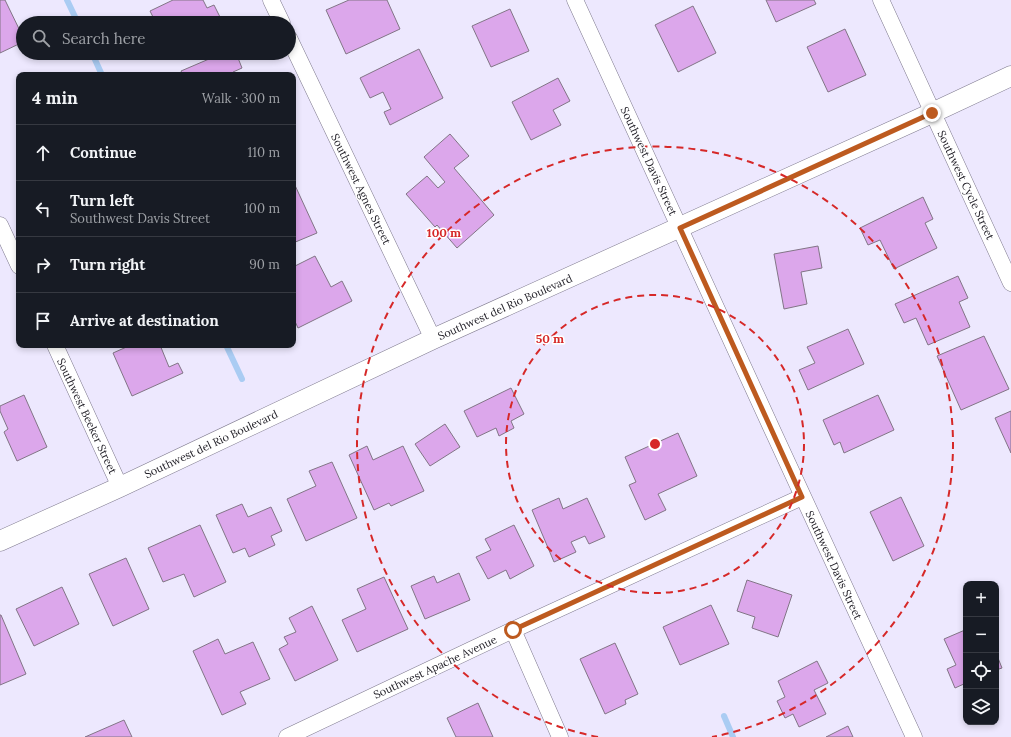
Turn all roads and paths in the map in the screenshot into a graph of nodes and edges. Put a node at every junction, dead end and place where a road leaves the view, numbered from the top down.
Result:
1 (271, 0) edge
2 (575, 0) edge
3 (881, 0) edge
4 (279, 16) edge
5 (296, 53) edge
6 (1011, 76) edge
7 (932, 113) junction
8 (0, 225) edge
9 (680, 228) junction
10 (16, 260) edge
11 (1011, 283) edge
12 (433, 339) junction
13 (56, 348) edge
14 (120, 487) junction
15 (802, 497) junction
16 (0, 541) edge
17 (513, 630) junction
18 (287, 737) edge
19 (560, 737) edge
20 (914, 737) edge

1 - 4 street
2 - 9 street, Southwest Davis Street
3 - 7 street, Southwest Cycle Street
5 - 12 street, Southwest Agnes Street
6 - 7 street, Southwest del Rio Boulevard
7 - 9 street, Southwest del Rio Boulevard
7 - 11 street, Southwest Cycle Street
8 - 10 street
9 - 12 street, Southwest del Rio Boulevard
9 - 15 street, Southwest Davis Street
12 - 14 street, Southwest del Rio Boulevard
13 - 14 street, Southwest Beeker Street
14 - 16 street, Southwest del Rio Boulevard
15 - 17 street, Southwest Apache Avenue
15 - 20 street, Southwest Davis Street
17 - 18 street, Southwest Apache Avenue
17 - 19 street

